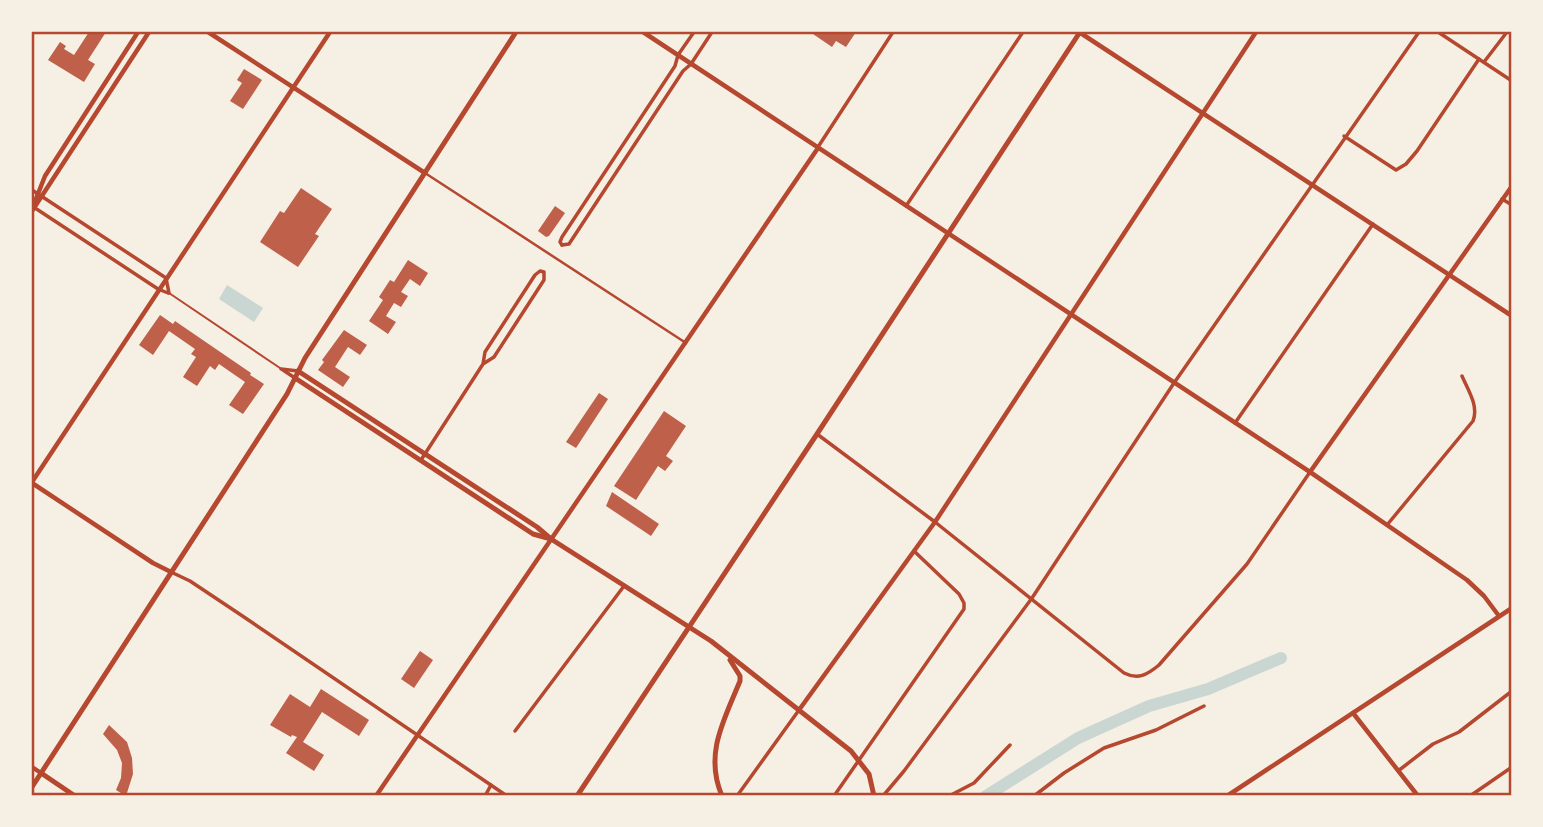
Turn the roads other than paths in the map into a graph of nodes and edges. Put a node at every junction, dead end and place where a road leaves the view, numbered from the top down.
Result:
1 (138, 32) edge
2 (149, 32) edge
3 (208, 32) edge
4 (330, 32) edge
5 (516, 32) edge
6 (643, 32) edge
7 (694, 32) edge
8 (712, 32) edge
9 (893, 32) edge
10 (1023, 32) edge
11 (1080, 32) edge
12 (1256, 32) edge
13 (1419, 32) edge
14 (1438, 32) edge
15 (1507, 32) edge
16 (678, 55) junction
17 (1479, 59) junction
18 (1484, 62) junction
19 (691, 64) junction
20 (1511, 81) edge
21 (293, 87) junction
22 (1202, 114) junction
23 (1344, 136) junction
24 (818, 148) junction
25 (425, 173) junction
26 (1311, 184) junction
27 (1511, 186) edge
28 (594, 189) junction
29 (37, 193) edge
30 (602, 194) junction
31 (1502, 199) junction
32 (1511, 205) edge
33 (906, 206) junction
34 (32, 208) edge
35 (1373, 225) junction
36 (947, 233) junction
37 (1448, 274) junction
38 (166, 278) junction
39 (158, 289) junction
40 (169, 293) junction
41 (1070, 315) junction
42 (1511, 316) edge
43 (686, 343) junction
44 (483, 364) junction
45 (281, 369) junction
46 (298, 371) junction
47 (1462, 376) dead end
48 (295, 378) junction
49 (1174, 383) junction
50 (1236, 423) junction
51 (817, 434) junction
52 (425, 453) junction
53 (421, 460) junction
54 (1310, 472) junction
55 (32, 483) edge
56 (935, 522) junction
57 (1387, 525) junction
58 (551, 540) junction
59 (914, 551) junction
60 (171, 572) junction
61 (624, 586) junction
62 (1032, 598) junction
63 (1511, 608) edge
64 (1499, 616) junction
65 (689, 627) junction
66 (724, 651) junction
67 (755, 677) junction
68 (740, 681) junction
69 (1511, 691) edge
70 (1204, 706) dead end
71 (799, 710) junction
72 (1353, 713) junction
73 (515, 731) dead end
74 (417, 735) junction
75 (1010, 745) dead end
76 (859, 759) junction
77 (32, 767) edge
78 (1511, 767) edge
79 (1398, 771) junction
80 (41, 773) junction
81 (491, 785) junction
82 (32, 787) edge
83 (75, 796) edge
84 (376, 796) edge
85 (485, 796) edge
86 (507, 796) edge
87 (577, 796) edge
88 (722, 796) edge
89 (737, 796) edge
90 (834, 796) edge
91 (874, 796) edge
92 (883, 796) edge
93 (949, 796) edge
94 (1034, 796) edge
95 (1227, 796) edge
96 (1418, 796) edge
97 (1470, 796) edge

1 - 29 street
2 - 29 street
3 - 21 street
4 - 21 street
5 - 25 main road
6 - 16 street
7 - 16 street
8 - 19 street
9 - 24 street
10 - 33 street
11 - 22 street
11 - 36 main road
12 - 22 street
13 - 23 street
14 - 17 street
15 - 18 street
16 - 19 street
16 - 28 street
17 - 18 street
17 - 23 street
18 - 20 street
19 - 24 street
19 - 30 street
21 - 25 street
21 - 38 street
22 - 26 street
22 - 41 street
23 - 26 street
24 - 33 street
24 - 43 street
25 - 43 street
25 - 46 main road
26 - 35 street
26 - 49 street
27 - 31 street
28 - 30 street
28 - 30 street
29 - 34 street
29 - 38 street
31 - 32 street
31 - 37 street
33 - 36 street
34 - 39 street
35 - 37 street
35 - 50 street
36 - 41 street
36 - 51 main road
37 - 42 street
37 - 54 street
38 - 39 street
38 - 40 street
39 - 40 street
39 - 55 street
40 - 45 lane
41 - 49 street
41 - 56 street
43 - 58 street
44 - 44 street
44 - 52 street
45 - 46 street
45 - 48 street
46 - 48 main road
46 - 52 main road
47 - 57 street
48 - 53 main road
48 - 60 main road
49 - 50 street
49 - 62 street
50 - 54 street
51 - 56 street
51 - 65 main road
52 - 53 street
52 - 58 main road
53 - 58 main road
54 - 57 street
54 - 62 street
55 - 60 street
56 - 59 street
56 - 62 street
57 - 64 street
58 - 61 main road
58 - 74 street
59 - 71 street
59 - 76 street
60 - 74 street
60 - 80 main road
61 - 65 main road
61 - 73 street
62 - 92 street
63 - 64 street
64 - 72 street
65 - 66 main road
65 - 87 main road
66 - 67 main road
66 - 68 main road
67 - 68 main road
67 - 71 main road
68 - 88 main road
69 - 79 street
70 - 94 street
71 - 76 main road
71 - 89 street
72 - 79 street
72 - 95 street
74 - 81 street
74 - 84 street
75 - 93 street
76 - 90 street
76 - 91 main road
77 - 80 street
78 - 97 street
79 - 96 street
80 - 82 main road
80 - 83 main road
81 - 85 street
81 - 86 street

